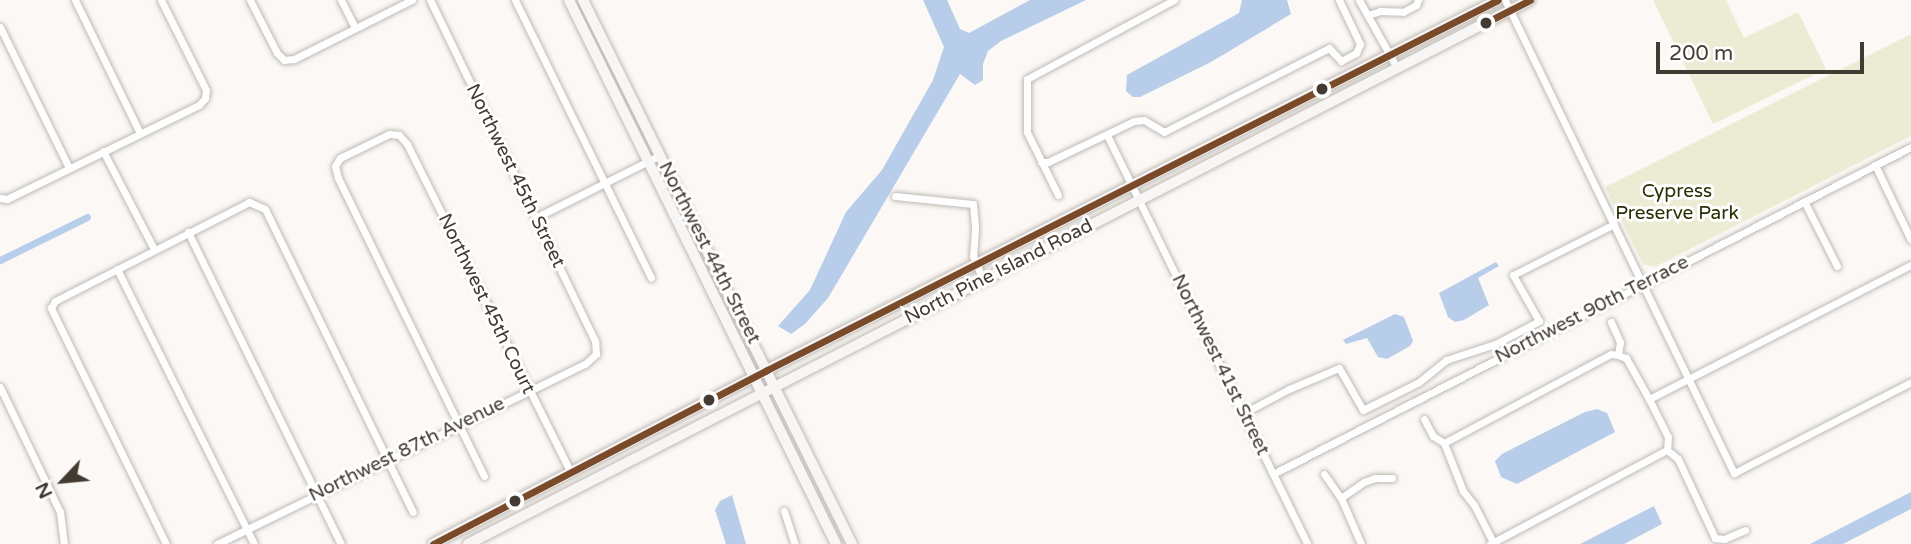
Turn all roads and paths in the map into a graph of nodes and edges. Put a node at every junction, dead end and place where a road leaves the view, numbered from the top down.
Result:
1 (75, 0) edge
2 (161, 0) edge
3 (250, 0) edge
4 (341, 0) edge
5 (412, 0) edge
6 (430, 0) edge
7 (515, 0) edge
8 (1174, 0) edge
9 (1339, 0) edge
10 (1359, 0) edge
11 (1418, 0) edge
12 (1498, 0) edge
13 (1530, 0) edge
14 (580, 2) edge
15 (1508, 5) edge
16 (1368, 15) junction
17 (0, 27) edge
18 (355, 28) junction
19 (1390, 55) junction
20 (1397, 68) junction
21 (140, 133) junction
22 (1107, 135) junction
23 (1911, 147) edge
24 (103, 151) junction
25 (660, 155) junction
26 (649, 162) junction
27 (1041, 162) junction
28 (1875, 165) junction
29 (69, 168) junction
30 (605, 184) junction
31 (1132, 186) junction
32 (1058, 195) dead end
33 (895, 197) dead end
34 (0, 198) edge
35 (1139, 201) junction
36 (1804, 201) junction
37 (535, 218) junction
38 (1614, 224) junction
39 (188, 232) junction
40 (1911, 240) edge
41 (154, 249) junction
42 (978, 265) junction
43 (1911, 265) edge
44 (1837, 266) dead end
45 (117, 269) junction
46 (651, 277) dead end
47 (983, 279) junction
48 (1643, 284) junction
49 (1611, 322) dead end
50 (596, 354) joint
51 (1618, 355) junction
52 (767, 370) junction
53 (753, 377) junction
54 (1690, 380) junction
55 (1911, 382) edge
56 (0, 387) edge
57 (776, 387) junction
58 (528, 391) junction
59 (761, 395) junction
60 (1649, 399) junction
61 (1244, 413) junction
62 (1424, 419) dead end
63 (460, 425) junction
64 (644, 435) junction
65 (1444, 443) junction
66 (1668, 450) junction
67 (388, 459) junction
68 (572, 474) junction
69 (1273, 474) junction
70 (1324, 474) dead end
71 (485, 476) dead end
72 (1392, 478) dead end
73 (575, 490) junction
74 (317, 494) junction
75 (1341, 498) junction
76 (784, 511) dead end
77 (413, 512) dead end
78 (480, 520) junction
79 (468, 526) junction
80 (246, 529) junction
81 (1745, 530) dead end
82 (489, 539) edge
83 (1714, 541) edge
84 (473, 543) edge
85 (1492, 543) edge
86 (64, 544) edge
87 (166, 544) edge
88 (217, 544) edge
89 (254, 544) edge
90 (341, 544) edge
91 (433, 544) edge
92 (795, 544) edge
93 (836, 544) edge
94 (852, 544) edge
95 (1307, 544) edge
96 (1361, 544) edge

1 - 21 street
2 - 21 street
3 - 18 street
4 - 18 street
5 - 18 street
6 - 37 street, Northwest 45th Street
7 - 30 street
8 - 27 street
9 - 22 street
10 - 16 street
11 - 16 street
12 - 19 main road, North Pine Island Road
13 - 15 main road, North Pine Island Road
14 - 25 main road, Northwest 44th Street
14 - 26 main road, Northwest 44th Street
15 - 20 main road, North Pine Island Road
15 - 38 street
16 - 19 street
17 - 29 street
19 - 20 street
19 - 31 main road, North Pine Island Road
20 - 35 main road, North Pine Island Road
21 - 24 street
22 - 27 street
22 - 31 street, Northwest 41st Street
23 - 28 street, Northwest 90th Terrace
24 - 29 street
24 - 41 street
25 - 26 street
25 - 52 main road, Northwest 44th Street
26 - 30 street
26 - 53 main road, Northwest 44th Street
27 - 32 street
28 - 36 street, Northwest 90th Terrace
28 - 40 street
29 - 34 street
30 - 37 street
30 - 46 street
31 - 35 street, Northwest 41st Street
31 - 42 main road, North Pine Island Road
33 - 42 street
35 - 47 main road, North Pine Island Road
35 - 61 street, Northwest 41st Street
36 - 44 street
36 - 48 street, Northwest 90th Terrace
37 - 50 street, Northwest 45th Street
38 - 48 street
38 - 61 street
39 - 41 street
39 - 67 street
39 - 74 street
41 - 45 street
42 - 47 street
42 - 52 main road, North Pine Island Road
43 - 54 street
45 - 80 street
45 - 87 street
47 - 57 main road, North Pine Island Road
48 - 54 street
48 - 69 street, Northwest 90th Terrace
49 - 51 street
50 - 58 street, Northwest 87th Avenue
51 - 60 street
51 - 65 street
52 - 53 main road, North Pine Island Road
52 - 57 main road, Northwest 44th Street
53 - 59 main road, Northwest 44th Street
53 - 64 main road, North Pine Island Road
54 - 55 street
54 - 60 street
56 - 86 street
57 - 59 main road, North Pine Island Road
57 - 94 main road, Northwest 44th Street
58 - 63 street, Northwest 87th Avenue
58 - 63 street, Northwest 45th Court
58 - 68 street, Northwest 45th Court
59 - 73 main road, North Pine Island Road
59 - 93 main road, Northwest 44th Street
60 - 66 street
61 - 69 street, Northwest 41st Street
62 - 65 street
63 - 67 street, Northwest 87th Avenue
63 - 71 street
64 - 68 main road, North Pine Island Road
64 - 73 main road
65 - 85 street
66 - 83 street
66 - 85 street
67 - 74 street, Northwest 87th Avenue
67 - 77 street
68 - 78 main road, North Pine Island Road
69 - 95 street, Northwest 41st Street
70 - 75 street
72 - 75 street
73 - 82 main road, North Pine Island Road
74 - 80 street, Northwest 87th Avenue
74 - 90 street
75 - 96 street
76 - 92 street
78 - 79 main road, North Pine Island Road
78 - 82 main road
79 - 84 main road
79 - 91 main road, North Pine Island Road
80 - 88 street, Northwest 87th Avenue
80 - 89 street
81 - 83 street
82 - 84 main road, North Pine Island Road

